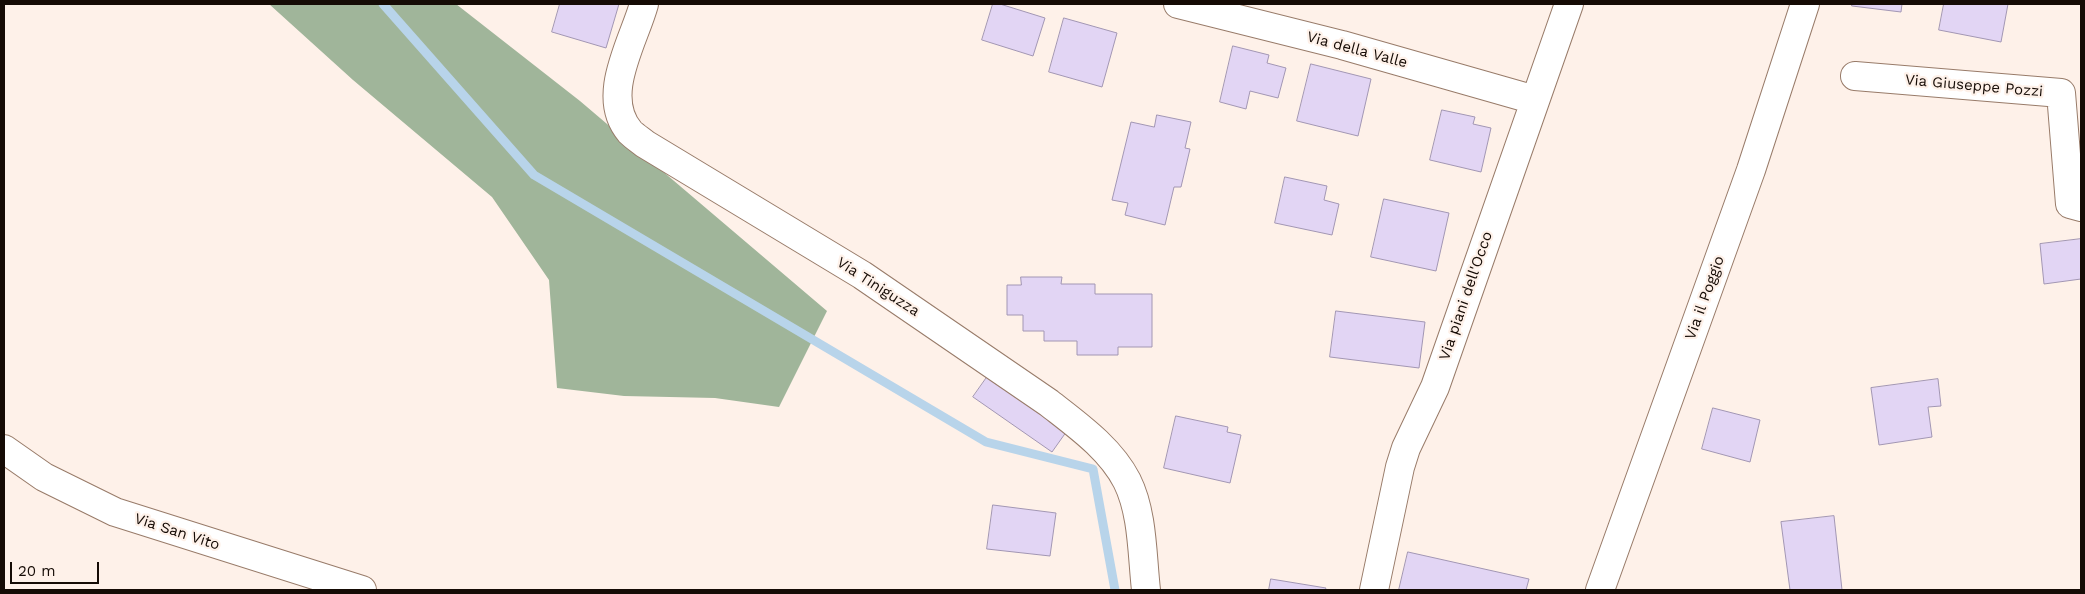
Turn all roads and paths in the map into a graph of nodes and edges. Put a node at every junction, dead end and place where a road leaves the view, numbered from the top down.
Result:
1 (644, 4) edge
2 (1178, 4) edge
3 (1569, 4) edge
4 (1805, 4) edge
5 (1855, 76) dead end
6 (1535, 100) junction
7 (2081, 207) edge
8 (4, 448) edge
9 (362, 590) edge
10 (1146, 590) edge
11 (1374, 590) edge
12 (1600, 590) edge

1 - 10 street, Via Tiniguzza
2 - 6 street, Via della Valle
3 - 6 street, Via piani dell'Occo
4 - 12 street, Via il Poggio
5 - 7 street, Via Giuseppe Pozzi
6 - 11 street, Via piani dell'Occo
8 - 9 street, Via San Vito

